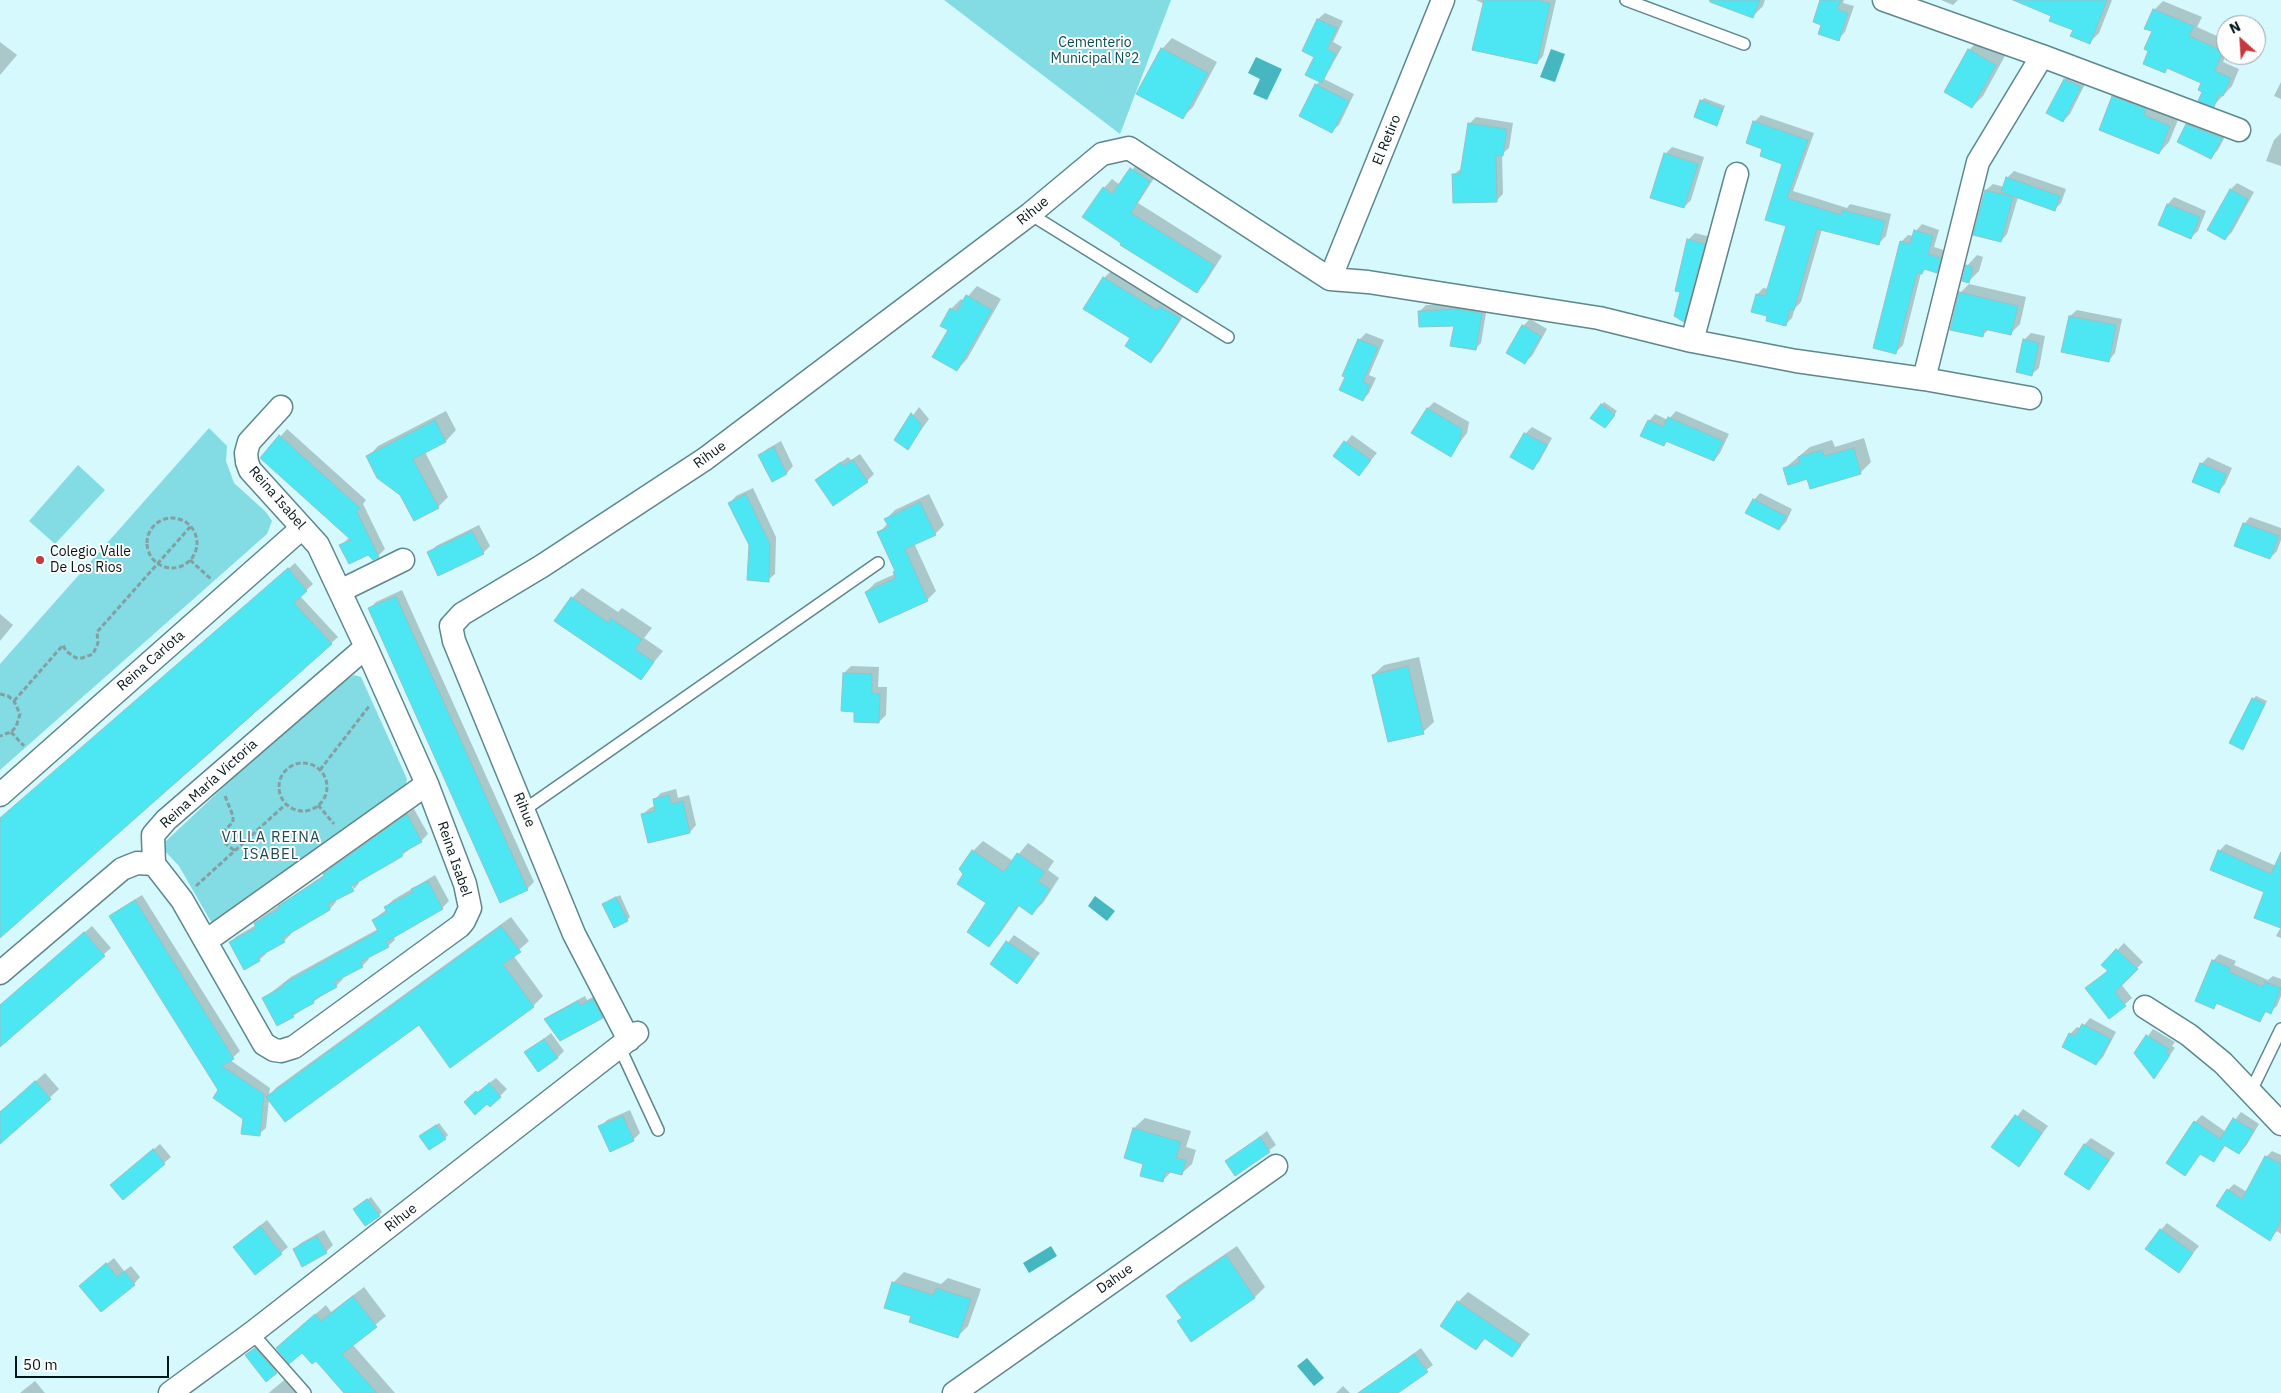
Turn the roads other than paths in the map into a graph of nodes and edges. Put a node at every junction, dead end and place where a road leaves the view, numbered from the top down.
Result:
1 (1443, 0) edge
2 (1626, 0) edge
3 (1884, 0) edge
4 (1744, 44) dead end
5 (2042, 56) junction
6 (2239, 130) dead end
7 (1737, 174) dead end
8 (1030, 214) junction
9 (1330, 279) junction
10 (1228, 337) dead end
11 (1692, 341) junction
12 (1924, 379) junction
13 (2030, 398) dead end
14 (281, 406) dead end
15 (302, 528) junction
16 (403, 560) dead end
17 (878, 563) dead end
18 (340, 591) junction
19 (366, 647) junction
20 (427, 784) junction
21 (0, 795) edge
22 (524, 810) junction
23 (154, 864) junction
24 (206, 941) junction
25 (0, 973) edge
26 (2144, 1007) dead end
27 (2281, 1029) edge
28 (629, 1040) junction
29 (2251, 1092) junction
30 (2281, 1124) edge
31 (658, 1130) dead end
32 (1276, 1166) dead end
33 (252, 1333) junction
34 (170, 1393) edge
35 (305, 1393) edge
36 (954, 1393) edge

1 - 9 street, El Retiro
2 - 4 lane
3 - 5 street
5 - 6 street
5 - 12 street
7 - 11 street
8 - 9 street, Rihue
8 - 10 lane
8 - 22 street, Rihue
9 - 11 street
11 - 12 street
12 - 13 street
14 - 15 street, Reina Isabel
15 - 18 street, Reina Isabel
15 - 21 street, Reina Carlota
16 - 18 street
17 - 22 lane
18 - 19 street, Reina Isabel
19 - 20 street, Reina Isabel
19 - 23 street, Reina María Victoria
20 - 24 street
20 - 24 street, Reina Isabel
22 - 28 street, Rihue
23 - 24 street, Reina Isabel
23 - 25 street
26 - 29 street
27 - 29 lane
28 - 31 lane
28 - 33 street, Rihue
29 - 30 street
32 - 36 street, Dahue
33 - 34 street, Rihue
33 - 35 lane

